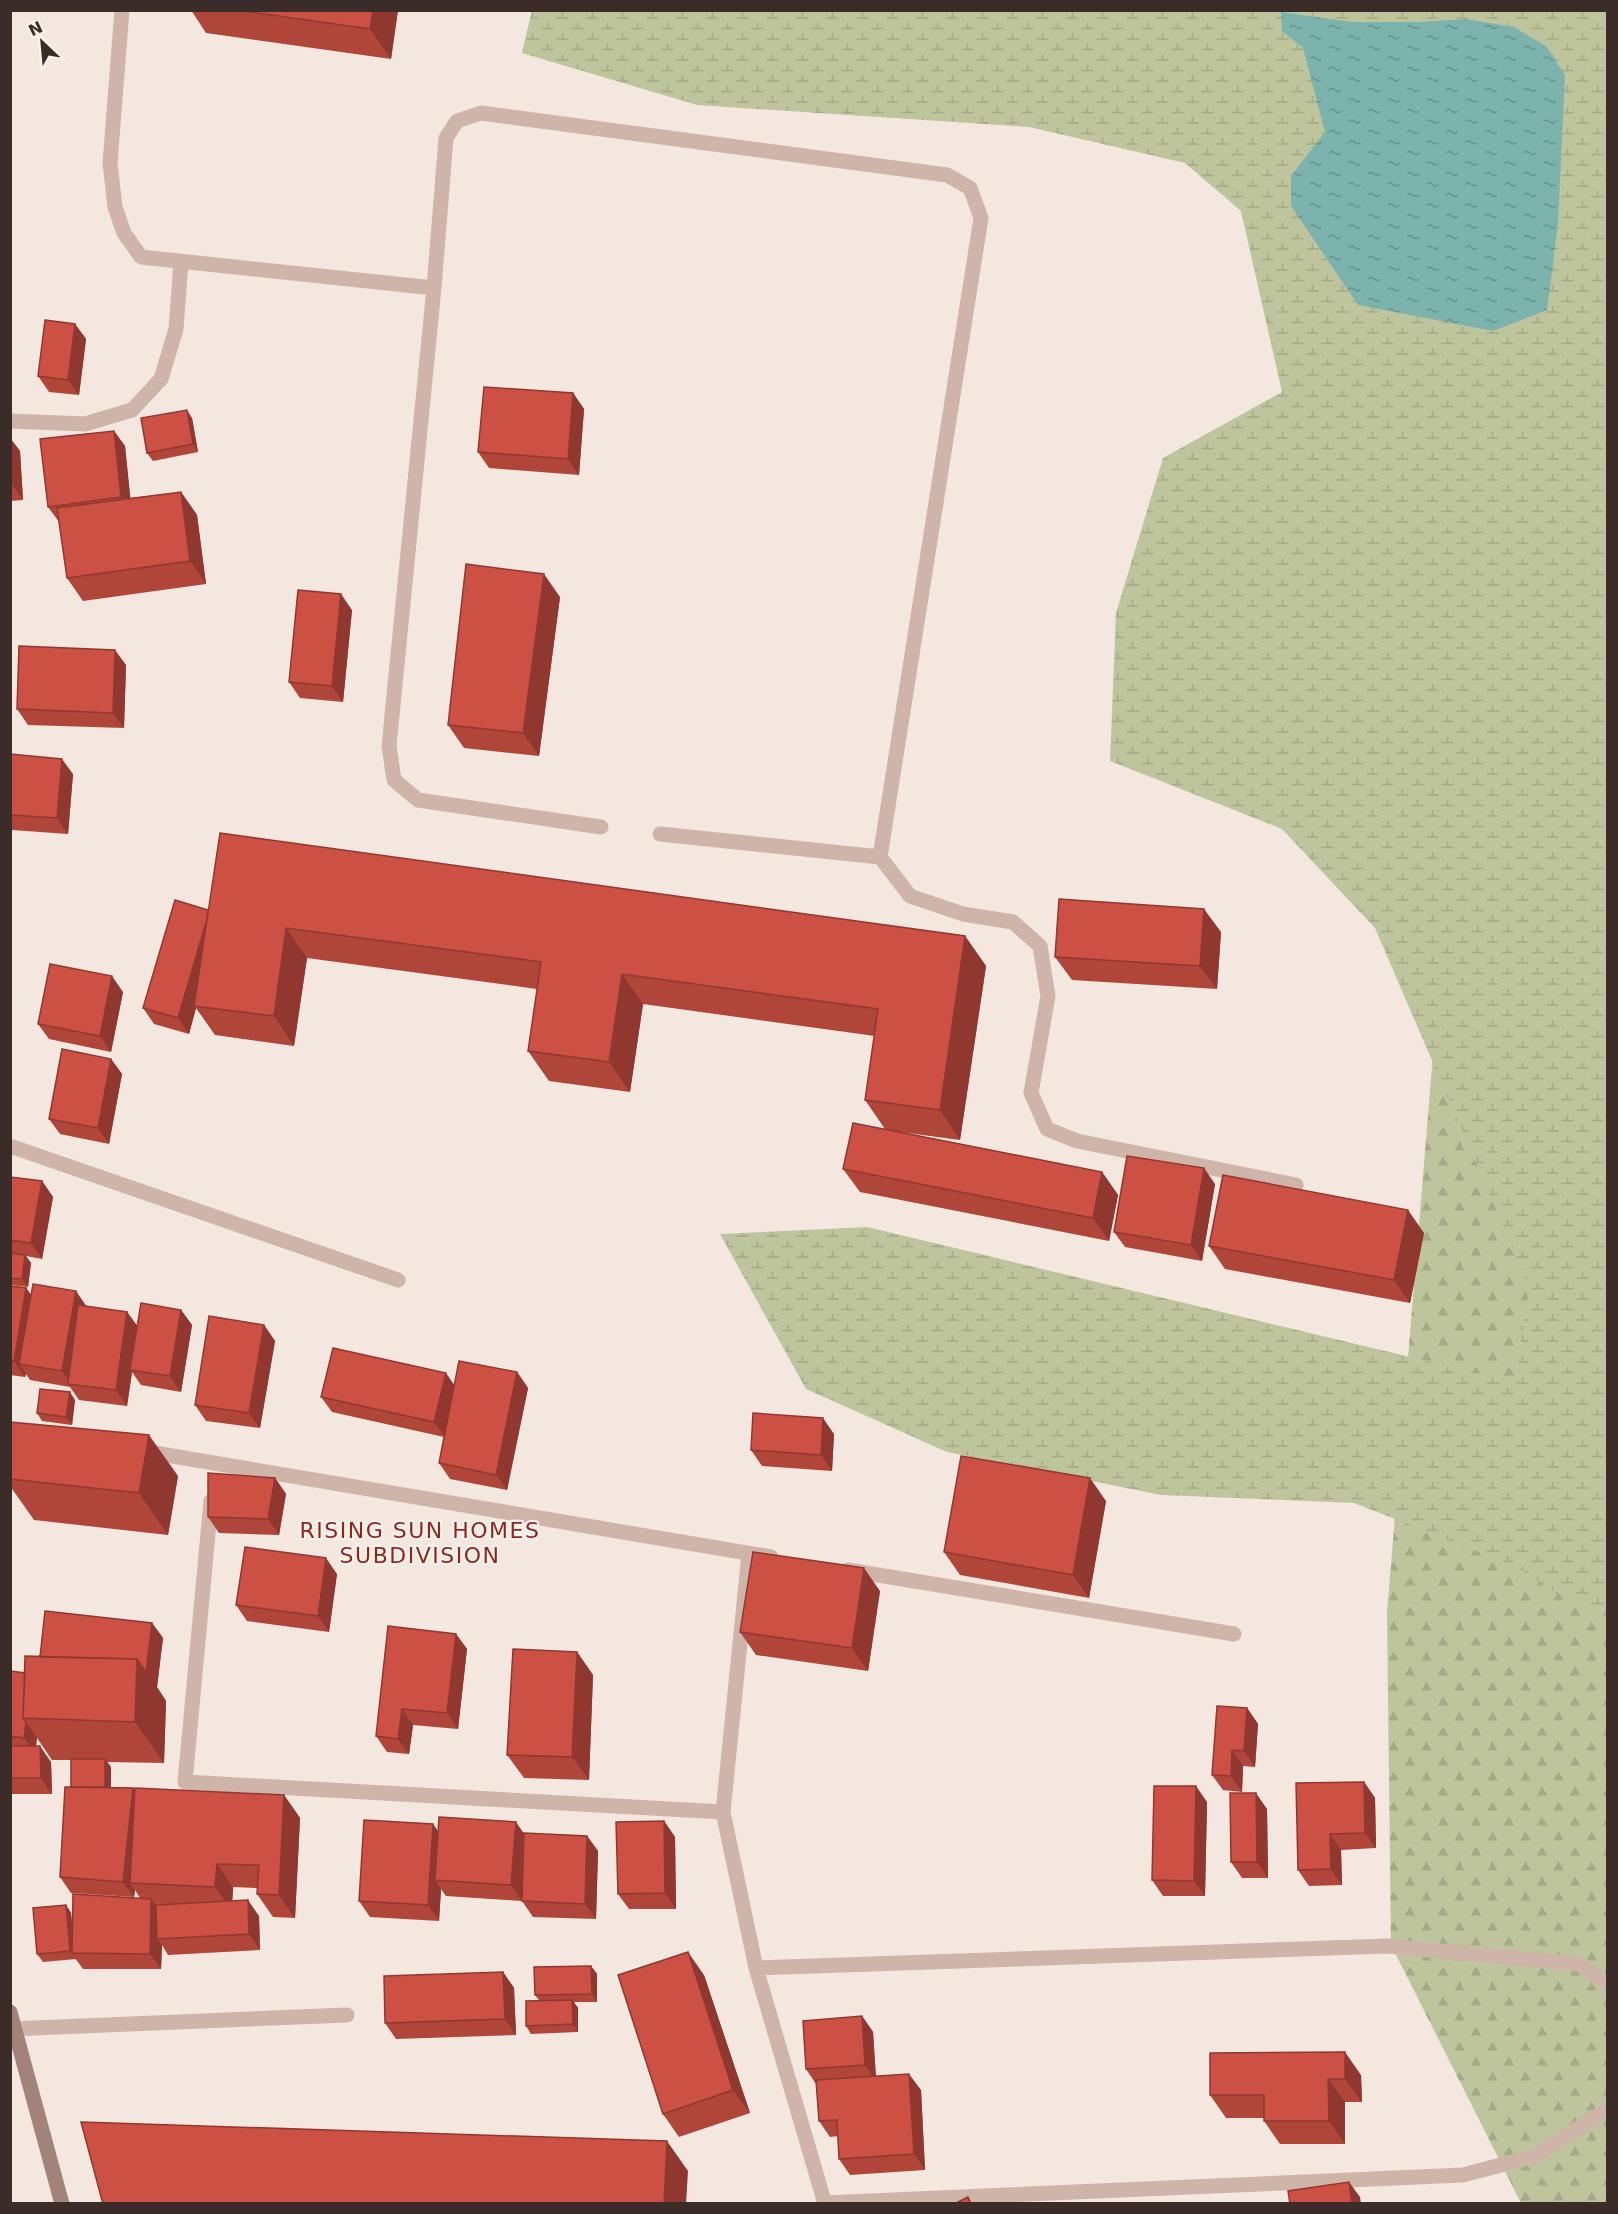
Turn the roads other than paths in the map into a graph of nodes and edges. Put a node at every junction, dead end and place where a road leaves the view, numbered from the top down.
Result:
1 (122, 10) edge
2 (181, 262) junction
3 (434, 288) junction
4 (10, 421) edge
5 (602, 827) dead end
6 (660, 834) dead end
7 (880, 857) junction
8 (10, 1146) edge
9 (1296, 1185) dead end
10 (398, 1280) dead end
11 (124, 1448) edge
12 (213, 1476) junction
13 (749, 1554) junction
14 (784, 1559) edge
15 (832, 1567) edge
16 (1234, 1634) dead end
17 (723, 1812) junction
18 (756, 1968) junction
19 (1608, 1984) edge
20 (10, 2012) edge
21 (347, 2015) dead end
22 (13, 2028) edge
23 (1608, 2109) edge
24 (825, 2203) edge
25 (62, 2204) edge

1 - 2 street
2 - 3 street
2 - 4 street
3 - 5 street
3 - 7 street
6 - 7 street
7 - 9 street
8 - 10 street
11 - 12 street
12 - 13 street
12 - 17 street
13 - 14 street
13 - 17 street
15 - 16 street
17 - 18 street
18 - 19 street
18 - 24 street
20 - 22 main road
21 - 22 street
22 - 25 main road
23 - 24 street

